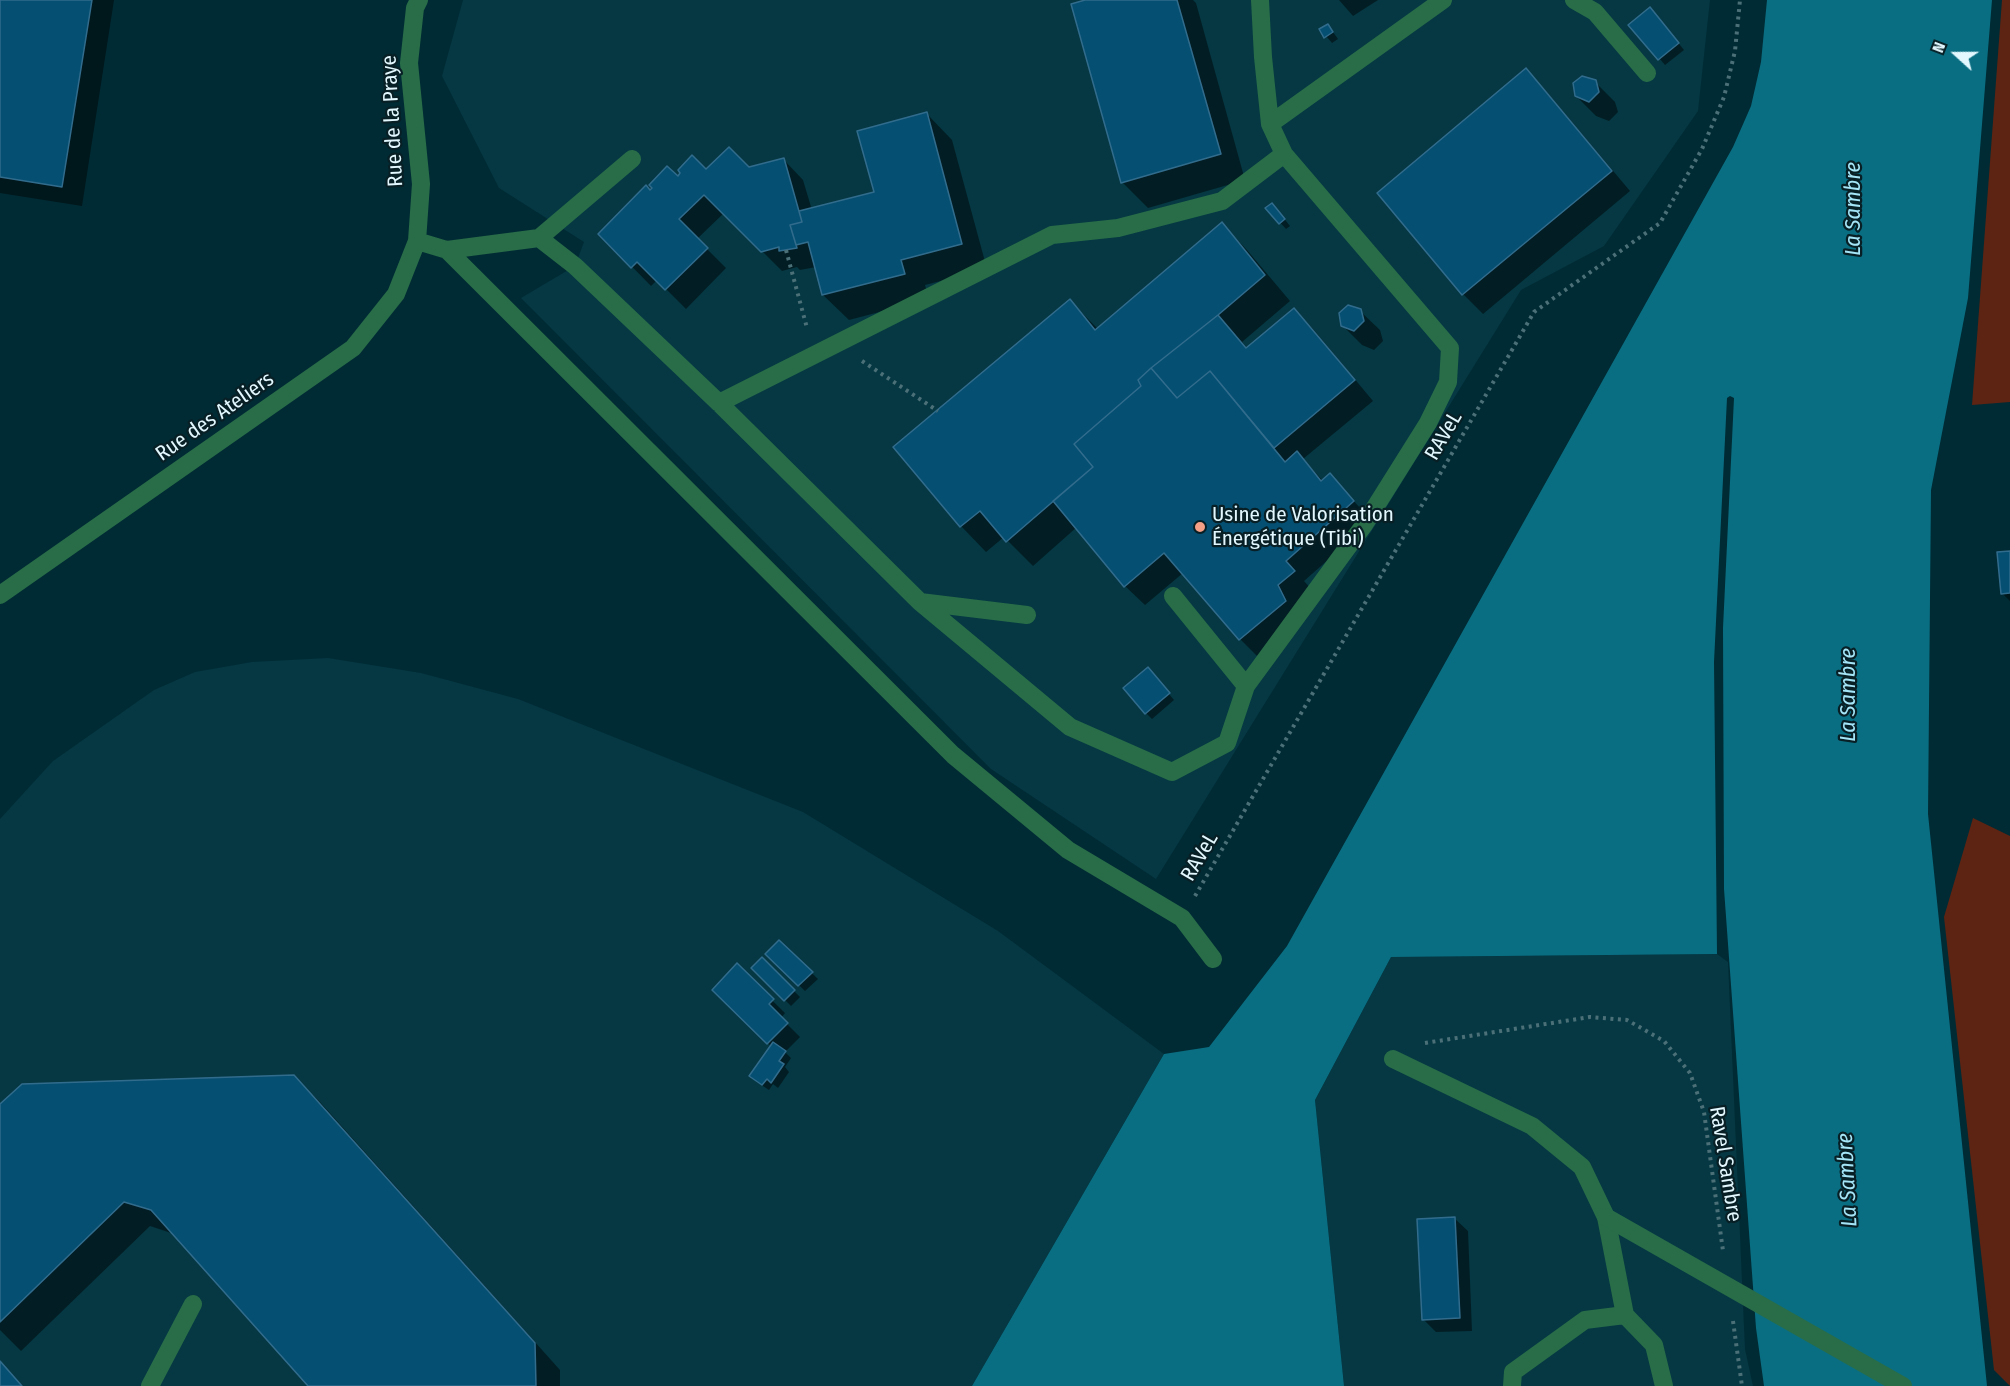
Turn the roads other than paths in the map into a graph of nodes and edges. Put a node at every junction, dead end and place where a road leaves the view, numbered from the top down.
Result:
1 (419, 0) edge
2 (1260, 0) edge
3 (1443, 0) edge
4 (1574, 0) edge
5 (1647, 74) dead end
6 (1270, 124) junction
7 (1284, 154) junction
8 (632, 159) dead end
9 (539, 238) junction
10 (417, 241) junction
11 (447, 250) junction
12 (719, 403) junction
13 (0, 595) edge
14 (1173, 596) dead end
15 (920, 602) junction
16 (1027, 615) dead end
17 (1246, 686) junction
18 (1213, 959) dead end
19 (1393, 1059) dead end
20 (1606, 1217) junction
21 (193, 1304) dead end
22 (1625, 1315) junction
23 (150, 1386) edge
24 (1512, 1386) edge
25 (1664, 1386) edge
26 (1904, 1386) edge

1 - 10 street, Rue de la Praye
2 - 6 street
3 - 6 street
4 - 5 street
6 - 7 street
7 - 12 street
7 - 17 street
8 - 9 street
9 - 11 street
9 - 12 street
10 - 11 street
10 - 13 street, Rue des Ateliers
11 - 18 street
12 - 15 street
14 - 17 street
15 - 16 street
15 - 17 street
19 - 20 street
20 - 22 street
20 - 26 street, bridge
21 - 23 street
22 - 24 street
22 - 25 street

